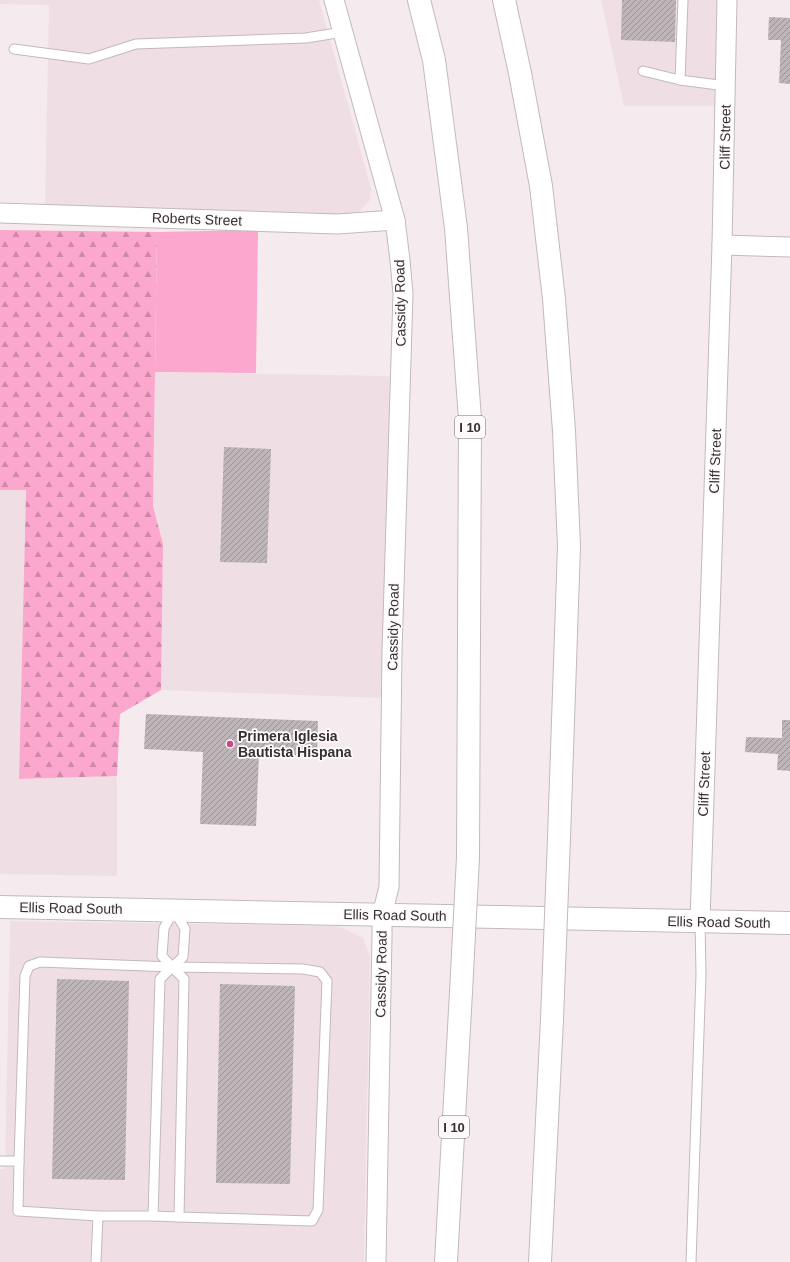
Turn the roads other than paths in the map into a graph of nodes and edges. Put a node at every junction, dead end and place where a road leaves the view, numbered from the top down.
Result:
1 (334, 0) edge
2 (419, 0) edge
3 (504, 0) edge
4 (683, 0) edge
5 (727, 0) edge
6 (343, 32) junction
7 (14, 49) dead end
8 (643, 71) dead end
9 (680, 80) junction
10 (726, 86) junction
11 (0, 213) edge
12 (395, 220) junction
13 (722, 245) junction
14 (790, 247) edge
15 (0, 907) edge
16 (174, 910) junction
17 (382, 915) junction
18 (700, 921) junction
19 (790, 923) edge
20 (172, 967) junction
21 (0, 1161) edge
22 (19, 1161) junction
23 (98, 1216) junction
24 (153, 1216) junction
25 (179, 1217) junction
26 (96, 1262) edge
27 (376, 1262) edge
28 (446, 1262) edge
29 (540, 1262) edge
30 (691, 1262) edge

1 - 6 street, Cassidy Road
2 - 28 main road, I 10, bridge
3 - 29 main road, bridge
4 - 9 lane
5 - 10 street, Cliff Street
6 - 7 lane
6 - 12 street, Cassidy Road
8 - 9 lane
9 - 10 lane
10 - 13 street, Cliff Street
11 - 12 street, Roberts Street
12 - 17 street, Cassidy Road
13 - 14 street
13 - 18 street, Cliff Street
15 - 16 main road, Ellis Road South
16 - 17 main road, Ellis Road South
16 - 20 lane
16 - 20 lane
17 - 18 main road, Ellis Road South
17 - 27 street, Cassidy Road
18 - 19 main road, Ellis Road South
18 - 30 lane
20 - 22 lane
20 - 24 lane
20 - 25 lane
20 - 25 lane
21 - 22 lane
22 - 23 lane
23 - 24 lane
23 - 26 lane
24 - 25 lane

